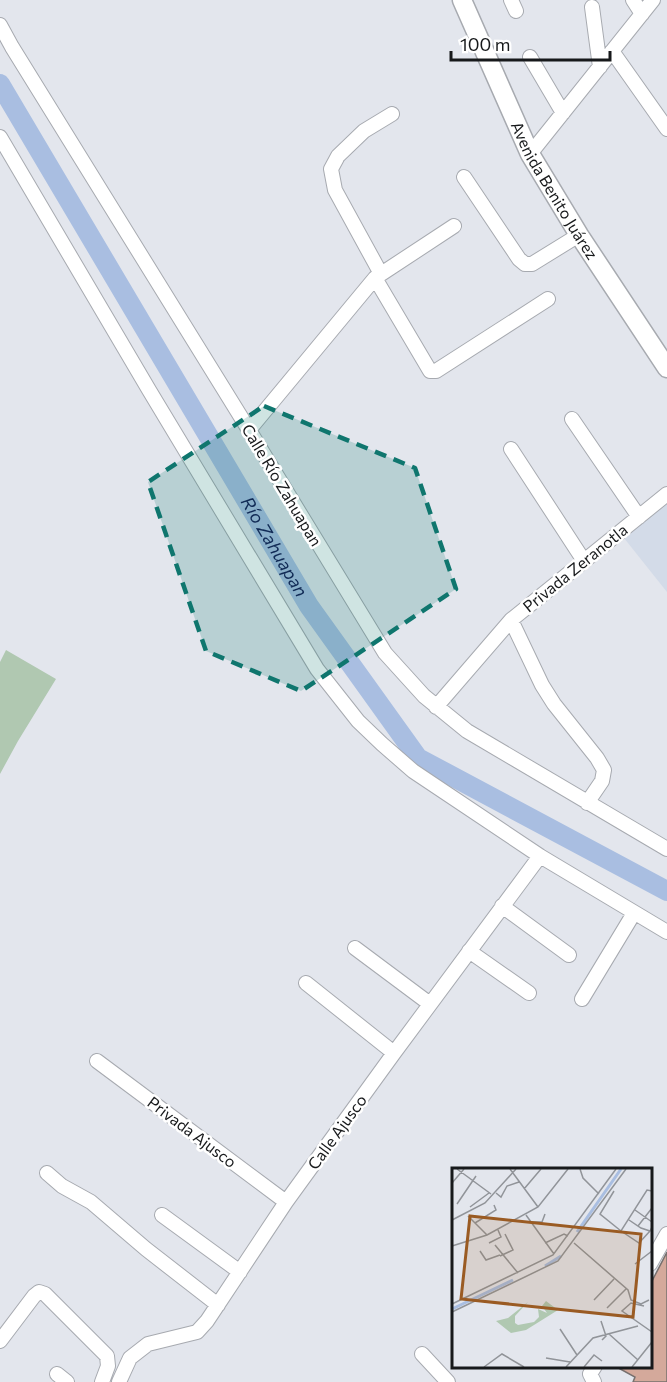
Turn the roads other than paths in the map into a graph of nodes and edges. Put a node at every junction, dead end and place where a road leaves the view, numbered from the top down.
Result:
1 (463, 0) edge
2 (633, 0) edge
3 (653, 0) edge
4 (592, 7) dead end
5 (642, 14) junction
6 (0, 25) edge
7 (612, 51) junction
8 (530, 57) dead end
9 (600, 67) junction
10 (563, 113) junction
11 (392, 114) dead end
12 (667, 129) edge
13 (0, 137) edge
14 (530, 154) junction
15 (464, 177) dead end
16 (454, 226) dead end
17 (579, 235) junction
18 (378, 276) junction
19 (548, 299) dead end
20 (667, 368) edge
21 (572, 419) dead end
22 (249, 430) junction
23 (511, 449) dead end
24 (667, 494) edge
25 (639, 517) junction
26 (584, 561) junction
27 (511, 620) junction
28 (436, 707) junction
29 (587, 803) junction
30 (666, 848) edge
31 (540, 855) junction
32 (502, 906) junction
33 (634, 913) junction
34 (667, 932) edge
35 (355, 948) dead end
36 (470, 951) junction
37 (569, 955) dead end
38 (306, 983) dead end
39 (529, 993) dead end
40 (582, 999) dead end
41 (430, 1004) junction
42 (394, 1053) junction
43 (97, 1061) dead end
44 (47, 1173) dead end
45 (286, 1202) junction
46 (162, 1215) dead end
47 (667, 1234) edge
48 (652, 1262) edge
49 (240, 1272) junction
50 (218, 1305) junction
51 (2, 1332) edge
52 (422, 1354) dead end
53 (594, 1367) edge
54 (102, 1382) edge
55 (119, 1382) edge
56 (448, 1382) edge
57 (594, 1382) edge

1 - 14 main road, Avenida Benito Juárez
2 - 5 street
3 - 5 street
4 - 9 street
5 - 7 street
6 - 22 street, Calle Río Zahuapan
7 - 9 street
7 - 12 street
8 - 10 street
9 - 10 street
10 - 14 street
11 - 18 street
13 - 31 street
14 - 17 main road, Avenida Benito Juárez
15 - 17 street
16 - 18 street
17 - 20 main road, Avenida Benito Juárez
18 - 19 street
18 - 22 street
21 - 25 street
22 - 28 street, Calle Río Zahuapan
23 - 26 street
24 - 25 street, Privada Zeranotla
25 - 26 street, Privada Zeranotla
26 - 27 street, Privada Zeranotla
27 - 28 street
27 - 29 street, Privada Zeranotla
28 - 29 street, Calle Río Zahuapan
29 - 30 street, Calle Río Zahuapan
31 - 32 street, Calle Ajusco
31 - 33 street
32 - 36 street, Calle Ajusco
32 - 37 street
33 - 34 street
33 - 40 street
35 - 41 street
36 - 39 street
36 - 41 street, Calle Ajusco
38 - 42 street
41 - 42 street, Calle Ajusco
42 - 45 street, Calle Ajusco
43 - 45 street, Privada Ajusco
44 - 50 street
45 - 49 street, Calle Ajusco
46 - 49 street
47 - 48 street
49 - 50 street, Calle Ajusco
50 - 55 street, Calle Ajusco
51 - 54 street
52 - 56 street
53 - 57 street

